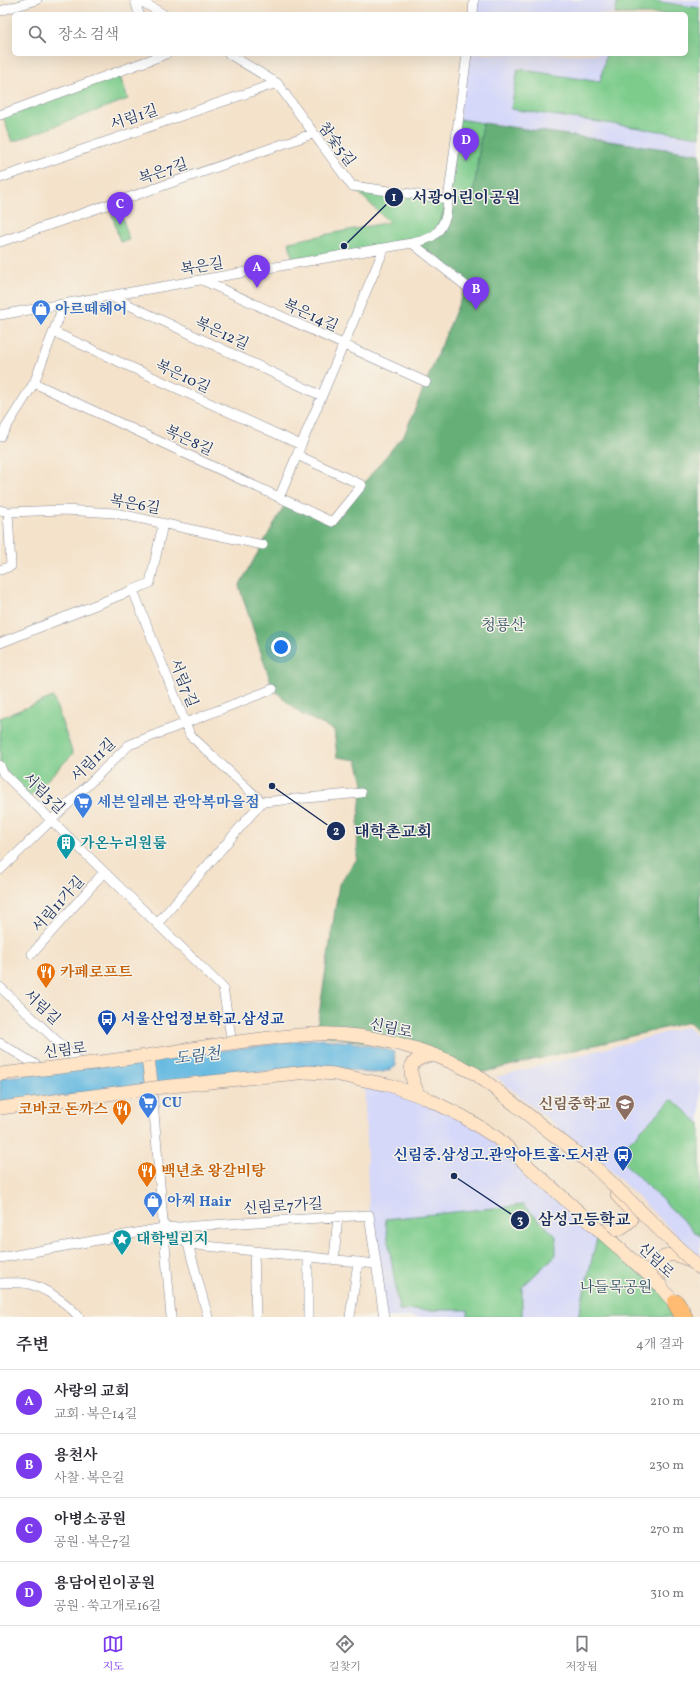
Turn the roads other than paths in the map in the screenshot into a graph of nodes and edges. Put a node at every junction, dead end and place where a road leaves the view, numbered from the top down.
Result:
1 (37, 0) edge
2 (134, 0) edge
3 (139, 0) edge
4 (474, 0) edge
5 (0, 11) edge
6 (138, 12) edge
7 (160, 12) edge
8 (473, 12) edge
9 (153, 56) edge
10 (232, 56) edge
11 (467, 56) edge
12 (277, 83) junction
13 (0, 115) edge
14 (312, 134) junction
15 (0, 178) edge
16 (448, 199) junction
17 (0, 242) edge
18 (412, 243) junction
19 (384, 249) junction
20 (202, 280) junction
21 (466, 286) dead end
22 (110, 296) junction
23 (64, 304) junction
24 (0, 315) edge
25 (54, 332) junction
26 (344, 345) junction
27 (426, 382) dead end
28 (34, 383) junction
29 (322, 396) junction
30 (0, 437) edge
31 (301, 445) junction
32 (297, 455) junction
33 (279, 498) junction
34 (4, 511) edge
35 (163, 524) junction
36 (262, 545) dead end
37 (0, 570) edge
38 (133, 590) junction
39 (0, 643) edge
40 (273, 689) dead end
41 (185, 723) junction
42 (1, 771) edge
43 (361, 793) dead end
44 (262, 802) junction
45 (51, 820) junction
46 (0, 870) edge
47 (104, 872) junction
48 (157, 924) junction
49 (32, 954) dead end
50 (0, 987) edge
51 (0, 1043) edge
52 (232, 1043) junction
53 (436, 1055) junction
54 (148, 1056) junction
55 (82, 1064) junction
56 (43, 1069) junction
57 (0, 1074) edge
58 (152, 1089) junction
59 (419, 1096) junction
60 (0, 1108) edge
61 (610, 1182) junction
62 (338, 1216) junction
63 (163, 1228) junction
64 (598, 1230) junction
65 (188, 1244) junction
66 (254, 1252) junction
67 (308, 1256) junction
68 (0, 1258) edge
69 (334, 1259) junction
70 (358, 1262) junction
71 (376, 1264) junction
72 (697, 1265) edge
73 (0, 1283) edge
74 (661, 1286) junction
75 (677, 1312) edge
76 (79, 1317) edge
77 (171, 1317) edge
78 (208, 1317) edge
79 (256, 1317) edge
80 (308, 1317) edge
81 (350, 1317) edge
82 (384, 1317) edge
83 (691, 1317) edge

1 - 5 street
2 - 6 street
3 - 7 street
4 - 8 street
9 - 13 street
10 - 12 street, 참숯5길
11 - 16 street, 복은길
12 - 14 street, 참숯5길
12 - 15 street, 서림1길
14 - 16 street, 참숯5길
14 - 17 street, 복은7길
16 - 18 street, 복은길
18 - 19 street, 복은길
18 - 21 street
19 - 20 street, 복은길
19 - 26 street, 복은14길
20 - 22 street, 복은길
20 - 26 street, 복은14길
22 - 23 street, 복은길
22 - 29 street, 복은12길
23 - 24 street, 복은길
23 - 25 street
25 - 28 street
25 - 31 street, 복은10길
26 - 27 street, 복은14길
26 - 29 street
28 - 30 street
28 - 33 street, 복은8길
29 - 31 street
31 - 32 street
32 - 33 street
32 - 33 street, 복은8길
34 - 35 street, 복은6길
34 - 37 street
35 - 36 street, 복은6길
35 - 38 street
38 - 39 street
38 - 41 street, 서림7길
40 - 41 street, 서림11길
41 - 44 street, 서림7길
41 - 45 street, 서림11길
42 - 45 street, 서림3길
43 - 44 street
44 - 48 street
45 - 46 street, 서림11길
45 - 47 street, 서림3길
47 - 48 street, 서림3길
47 - 49 street, 서림11가길
48 - 52 street, 서림3길
50 - 55 street, 서림길
51 - 56 street
52 - 53 main road, 신림로, bridge
52 - 54 main road, 신림로, bridge
53 - 59 main road, bridge
53 - 61 main road, 신림로, bridge
54 - 55 main road, 신림로, bridge
54 - 58 main road
55 - 56 main road, 신림로, bridge
56 - 57 main road, 신림로, bridge
58 - 59 main road, 신림로, bridge
58 - 60 main road, 신림로, bridge
58 - 63 street
59 - 64 main road, 신림로, bridge
61 - 64 main road, bridge
61 - 72 main road, 신림로, bridge
62 - 63 street, 신림로7가길
62 - 69 street, 신림로7가길
62 - 71 street, 신림로7가길
63 - 65 street
63 - 68 street, 신림로7가길
63 - 77 street
64 - 74 main road, 신림로, bridge
65 - 66 street
65 - 78 street
66 - 67 street
66 - 79 street
67 - 69 street
67 - 80 street
69 - 70 street
70 - 71 street
70 - 81 street
71 - 82 street, 신림로7가길
72 - 74 main road, bridge
73 - 76 street
74 - 75 main road, 신림로
75 - 83 main road, 신림로

